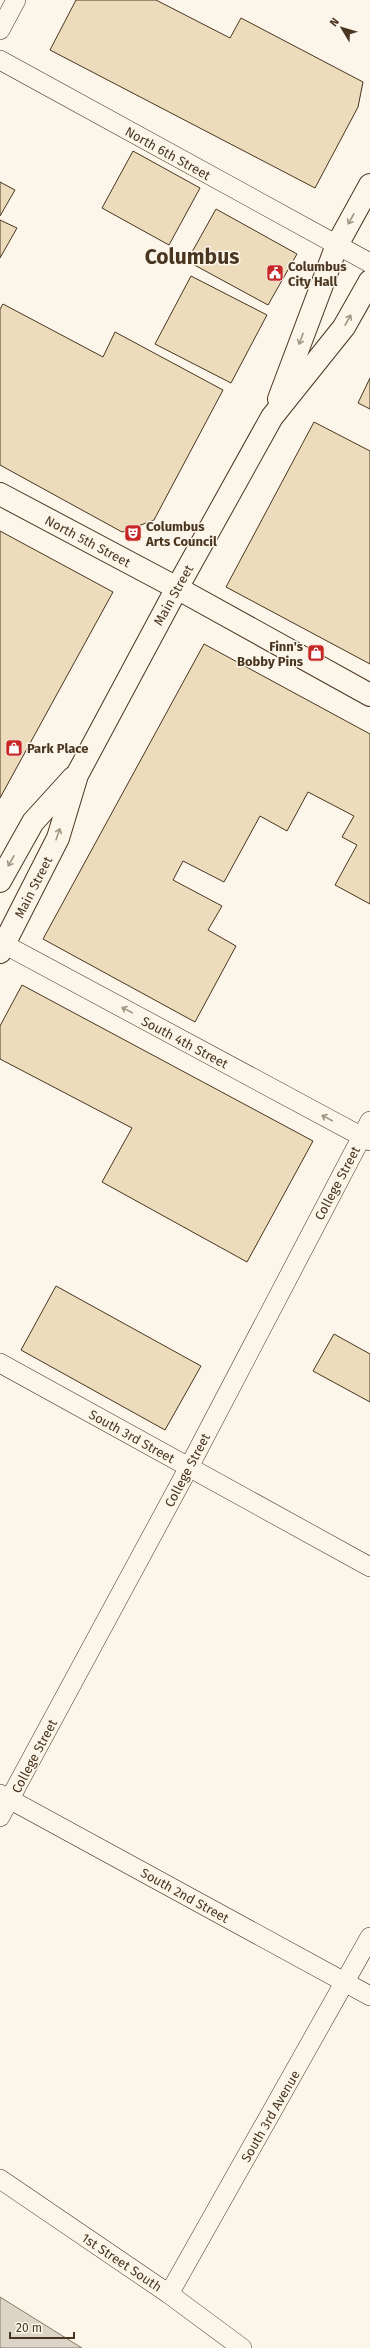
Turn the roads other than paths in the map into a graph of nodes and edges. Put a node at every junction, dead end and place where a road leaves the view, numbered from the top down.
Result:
1 (16, 0) edge
2 (0, 30) edge
3 (0, 60) edge
4 (370, 185) edge
5 (337, 245) junction
6 (370, 263) edge
7 (370, 281) edge
8 (272, 418) junction
9 (0, 494) edge
10 (177, 588) junction
11 (370, 695) edge
12 (77, 775) junction
13 (0, 882) edge
14 (1, 946) edge
15 (367, 1133) edge
16 (0, 1363) edge
17 (188, 1467) junction
18 (370, 1567) edge
19 (5, 1797) edge
20 (0, 1817) edge
21 (370, 1937) edge
22 (345, 1983) junction
23 (370, 1996) edge
24 (0, 2179) edge
25 (169, 2294) junction
26 (242, 2348) edge

1 - 2 street
3 - 5 street, North 6th Street
4 -> 5 main road, Main Street
5 - 6 street, North 6th Street
5 -> 8 main road, Main Street
8 -> 7 main road, Main Street
8 - 10 main road, Main Street
9 - 10 main road, North 5th Street
10 - 11 main road, North 5th Street
10 - 12 main road, Main Street
12 -> 13 main road, Main Street
14 -> 12 main road, Main Street
15 -> 14 street, South 4th Street
15 - 17 street, College Street
16 - 17 street, South 3rd Street
17 - 18 street, South 3rd Street
17 - 19 street, College Street
19 - 20 street, College Street
19 - 22 street, South 2nd Street
21 - 22 street, South 3rd Avenue
22 - 23 street, South 2nd Street
22 - 25 street, South 3rd Avenue
24 - 25 street, 1st Street South
25 - 26 street, 1st Street South

